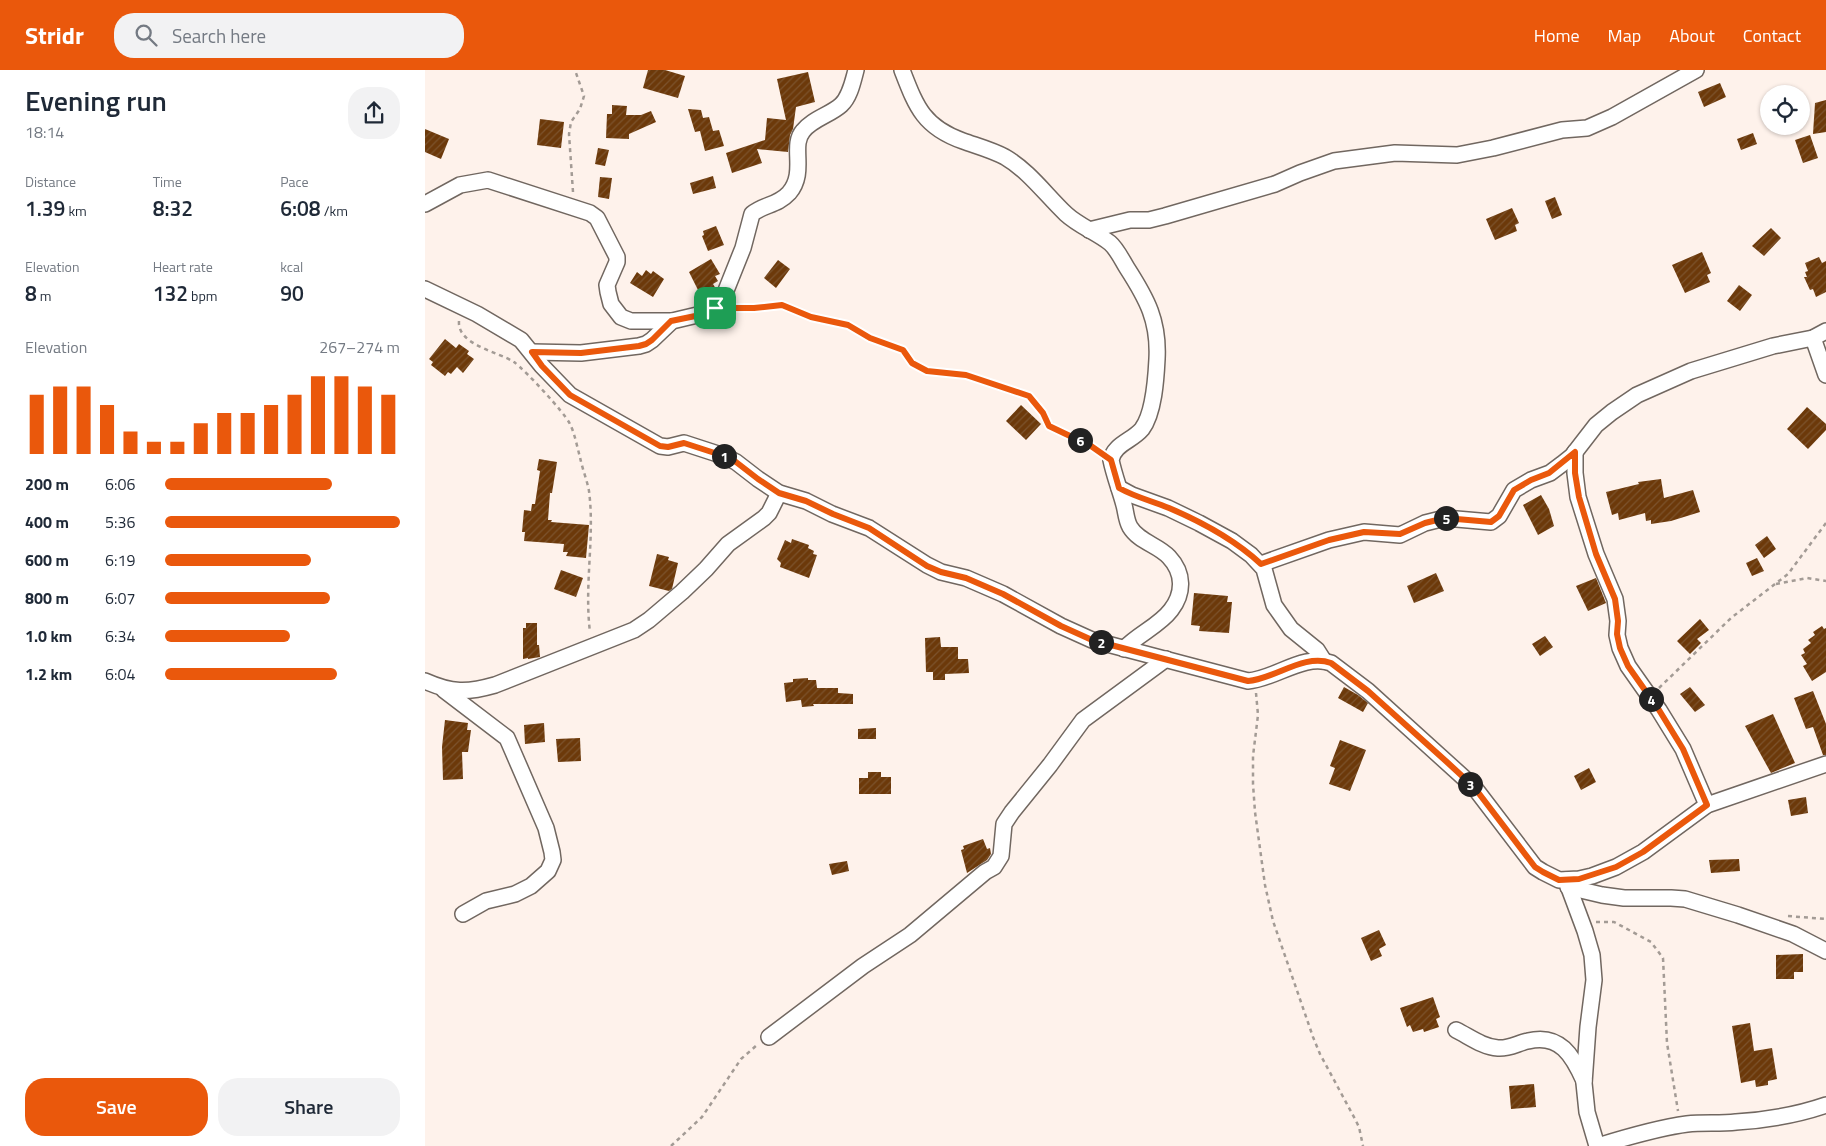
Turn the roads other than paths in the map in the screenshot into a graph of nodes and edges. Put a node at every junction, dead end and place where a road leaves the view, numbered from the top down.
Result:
1 (856, 70) edge
2 (901, 70) edge
3 (1696, 70) edge
4 (425, 204) edge
5 (1089, 230) junction
6 (425, 289) edge
7 (671, 321) junction
8 (1819, 334) edge
9 (532, 352) junction
10 (1826, 375) edge
11 (1575, 452) junction
12 (1119, 488) junction
13 (779, 493) junction
14 (1261, 564) junction
15 (1124, 649) junction
16 (1166, 659) junction
17 (1324, 661) junction
18 (425, 682) edge
19 (442, 689) junction
20 (1826, 764) edge
21 (1707, 805) junction
22 (1567, 884) junction
23 (463, 914) dead end
24 (1826, 951) edge
25 (1457, 1030) dead end
26 (769, 1037) road end
27 (1584, 1083) junction
28 (1826, 1105) edge
29 (1597, 1146) edge

1 - 7 street
2 - 5 street
3 - 5 street
4 - 7 street
5 - 12 street
6 - 9 street
7 - 9 street
8 - 10 street
8 - 11 street
9 - 13 street
11 - 14 street
11 - 21 street
12 - 14 street
12 - 15 street
13 - 15 street
13 - 19 street
14 - 17 street
15 - 16 street
16 - 17 street
16 - 26 street
17 - 22 street
18 - 19 street
19 - 23 street
20 - 21 street
21 - 22 street
22 - 24 street
22 - 27 street
25 - 27 street
27 - 29 street
28 - 29 street

